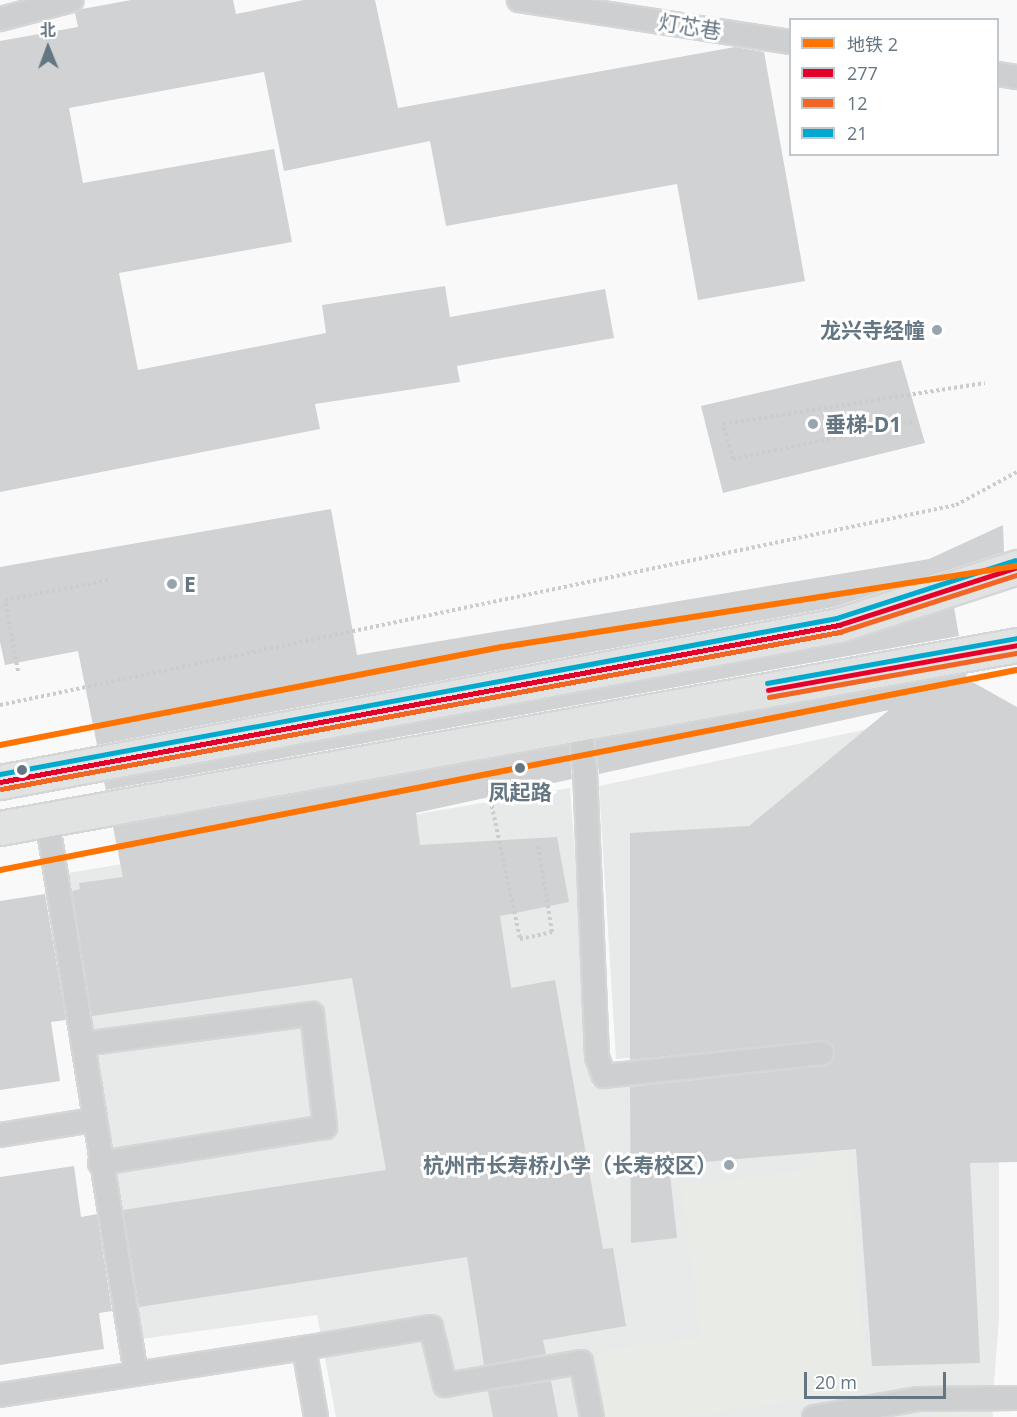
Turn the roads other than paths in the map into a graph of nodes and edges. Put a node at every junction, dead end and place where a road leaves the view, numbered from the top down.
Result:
1 (72, 0) edge
2 (519, 0) edge
3 (0, 19) edge
4 (789, 42) edge
5 (999, 74) edge
6 (1017, 77) edge
7 (1017, 567) edge
8 (1017, 645) edge
9 (580, 724) junction
10 (0, 782) edge
11 (47, 819) junction
12 (0, 828) edge
13 (83, 1044) junction
14 (822, 1053) dead end
15 (94, 1120) junction
16 (0, 1135) edge
17 (100, 1163) junction
18 (304, 1348) junction
19 (136, 1374) junction
20 (0, 1395) edge
21 (1017, 1398) edge
22 (316, 1417) edge
23 (592, 1417) edge
24 (814, 1417) edge

1 - 3 lane
2 - 4 lane, 灯芯巷
5 - 6 lane
7 - 10 main road
8 - 9 main road
9 - 11 main road
9 - 14 lane
11 - 12 main road
11 - 13 lane
13 - 15 lane
13 - 17 lane
15 - 16 lane
15 - 17 lane
17 - 19 lane
18 - 19 lane
18 - 22 lane
18 - 23 lane
19 - 20 lane
21 - 24 lane

